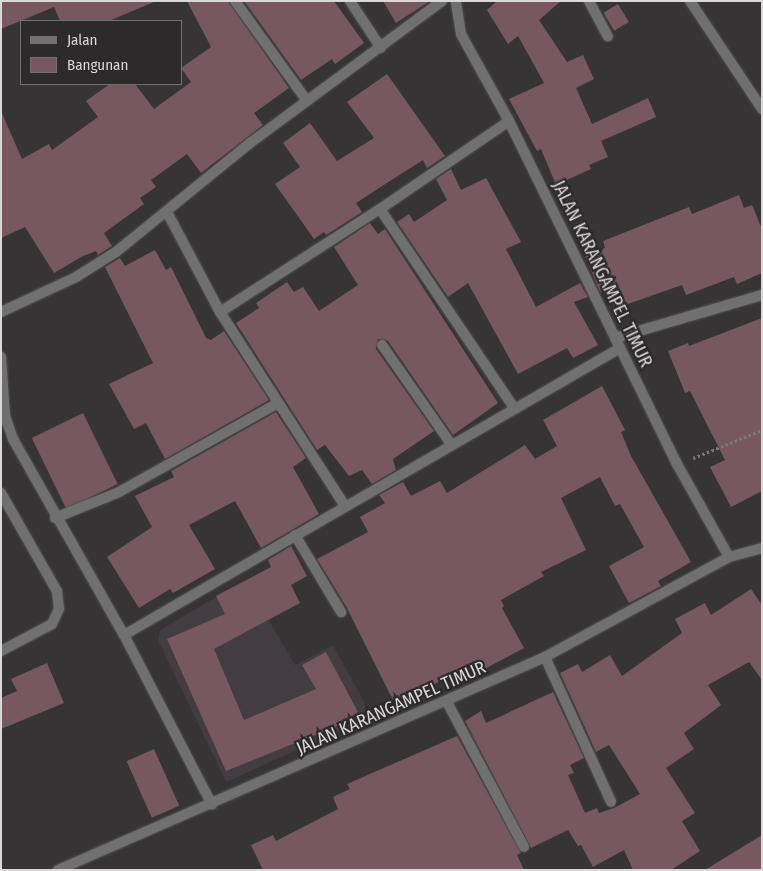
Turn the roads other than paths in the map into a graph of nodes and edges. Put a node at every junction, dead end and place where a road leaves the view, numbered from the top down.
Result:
1 (235, 1) edge
2 (350, 1) edge
3 (441, 1) edge
4 (456, 1) edge
5 (590, 1) edge
6 (690, 1) edge
7 (608, 36) dead end
8 (380, 48) junction
9 (308, 101) junction
10 (762, 109) edge
11 (509, 121) junction
12 (380, 209) junction
13 (167, 212) junction
14 (762, 295) edge
15 (1, 312) edge
16 (220, 312) junction
17 (617, 343) junction
18 (382, 345) dead end
19 (1, 357) edge
20 (278, 403) junction
21 (514, 408) junction
22 (451, 444) junction
23 (1, 493) edge
24 (345, 506) junction
25 (54, 518) junction
26 (295, 535) junction
27 (762, 548) edge
28 (729, 557) junction
29 (341, 612) dead end
30 (124, 635) junction
31 (1, 651) edge
32 (545, 657) junction
33 (447, 702) junction
34 (611, 802) dead end
35 (212, 805) junction
36 (524, 847) dead end
37 (58, 870) edge

1 - 9 street
2 - 8 street
3 - 8 street
4 - 11 street, JALAN KARANGAMPEL TIMUR
5 - 7 street
6 - 10 street
8 - 9 street
9 - 13 street
11 - 12 street
11 - 17 street, JALAN KARANGAMPEL TIMUR
12 - 16 street
12 - 21 street
13 - 15 street
13 - 16 street
14 - 17 street
16 - 20 street
17 - 21 street
17 - 28 street, JALAN KARANGAMPEL TIMUR
18 - 22 street
19 - 25 street
20 - 24 street
20 - 25 street
21 - 22 street
22 - 24 street
23 - 31 street
24 - 26 street
25 - 30 street
26 - 29 street
26 - 30 street
27 - 28 street, JALAN KARANGAMPEL TIMUR
28 - 32 street, JALAN KARANGAMPEL TIMUR
30 - 35 street
32 - 33 street, JALAN KARANGAMPEL TIMUR
32 - 34 street
33 - 35 street, JALAN KARANGAMPEL TIMUR
33 - 36 street
35 - 37 street, JALAN KARANGAMPEL TIMUR

